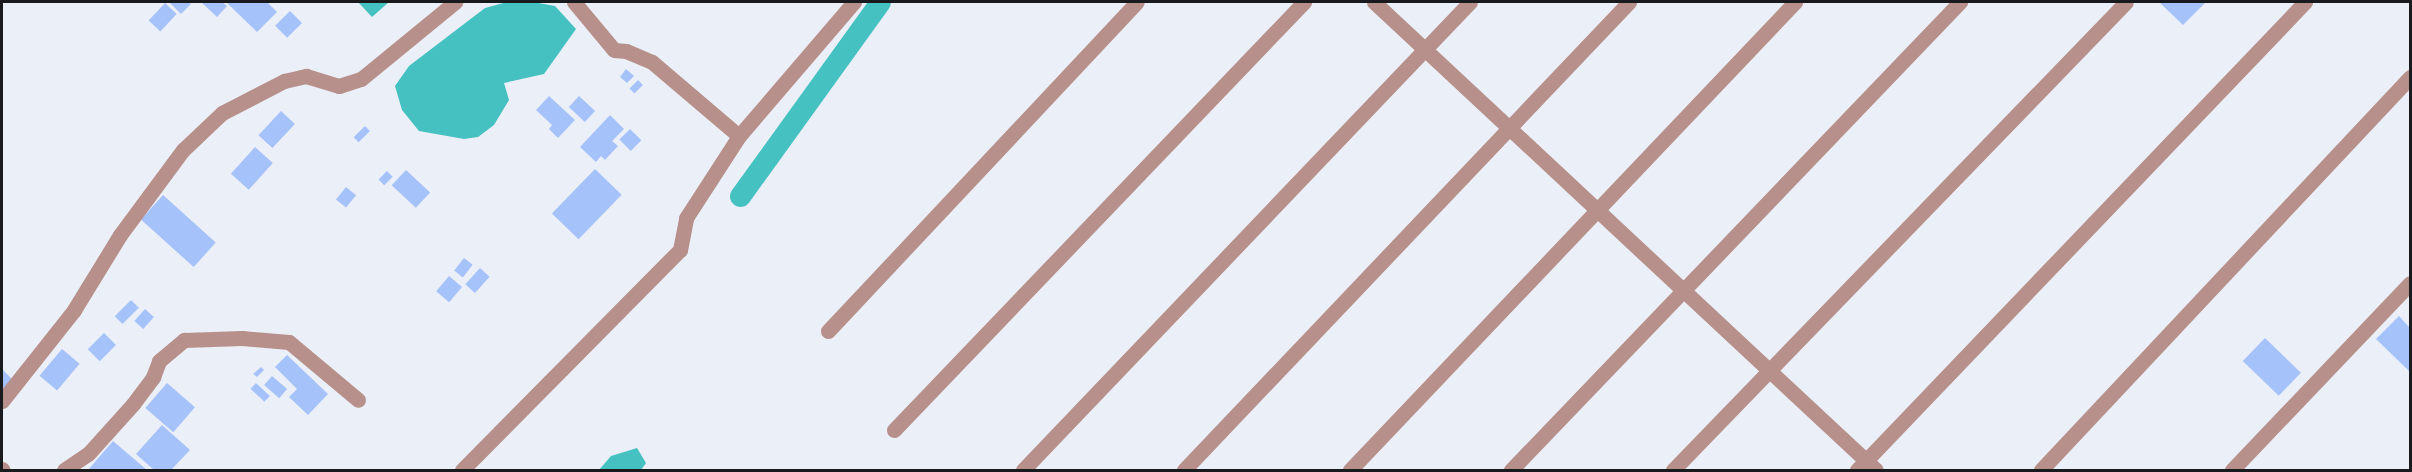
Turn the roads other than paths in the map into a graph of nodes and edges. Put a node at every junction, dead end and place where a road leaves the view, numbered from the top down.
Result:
1 (455, 2) edge
2 (574, 2) edge
3 (854, 2) edge
4 (1137, 2) edge
5 (1304, 2) edge
6 (1374, 2) edge
7 (1470, 2) edge
8 (1629, 2) edge
9 (1795, 2) edge
10 (1960, 2) edge
11 (2126, 2) edge
12 (2305, 2) edge
13 (1425, 49) junction
14 (2410, 77) edge
15 (1508, 127) junction
16 (740, 136) junction
17 (1596, 209) junction
18 (2410, 283) edge
19 (1683, 290) junction
20 (828, 331) dead end
21 (1770, 371) junction
22 (358, 400) dead end
23 (2, 401) edge
24 (894, 430) dead end
25 (1866, 467) edge
26 (64, 471) edge
27 (462, 471) edge
28 (1023, 471) edge
29 (1184, 471) edge
30 (1350, 471) edge
31 (1511, 471) edge
32 (1673, 471) edge
33 (2040, 471) edge
34 (2232, 471) edge

1 - 23 street
2 - 16 street
3 - 16 street
4 - 20 street
5 - 24 street
6 - 13 street
7 - 13 street
8 - 15 street
9 - 17 street
10 - 19 street
11 - 21 street
12 - 25 street
13 - 15 street
13 - 28 street
14 - 33 street
15 - 17 street
15 - 29 street
16 - 27 street
17 - 19 street
17 - 30 street
18 - 34 street
19 - 21 street
19 - 31 street
21 - 25 street
21 - 32 street
22 - 26 street

